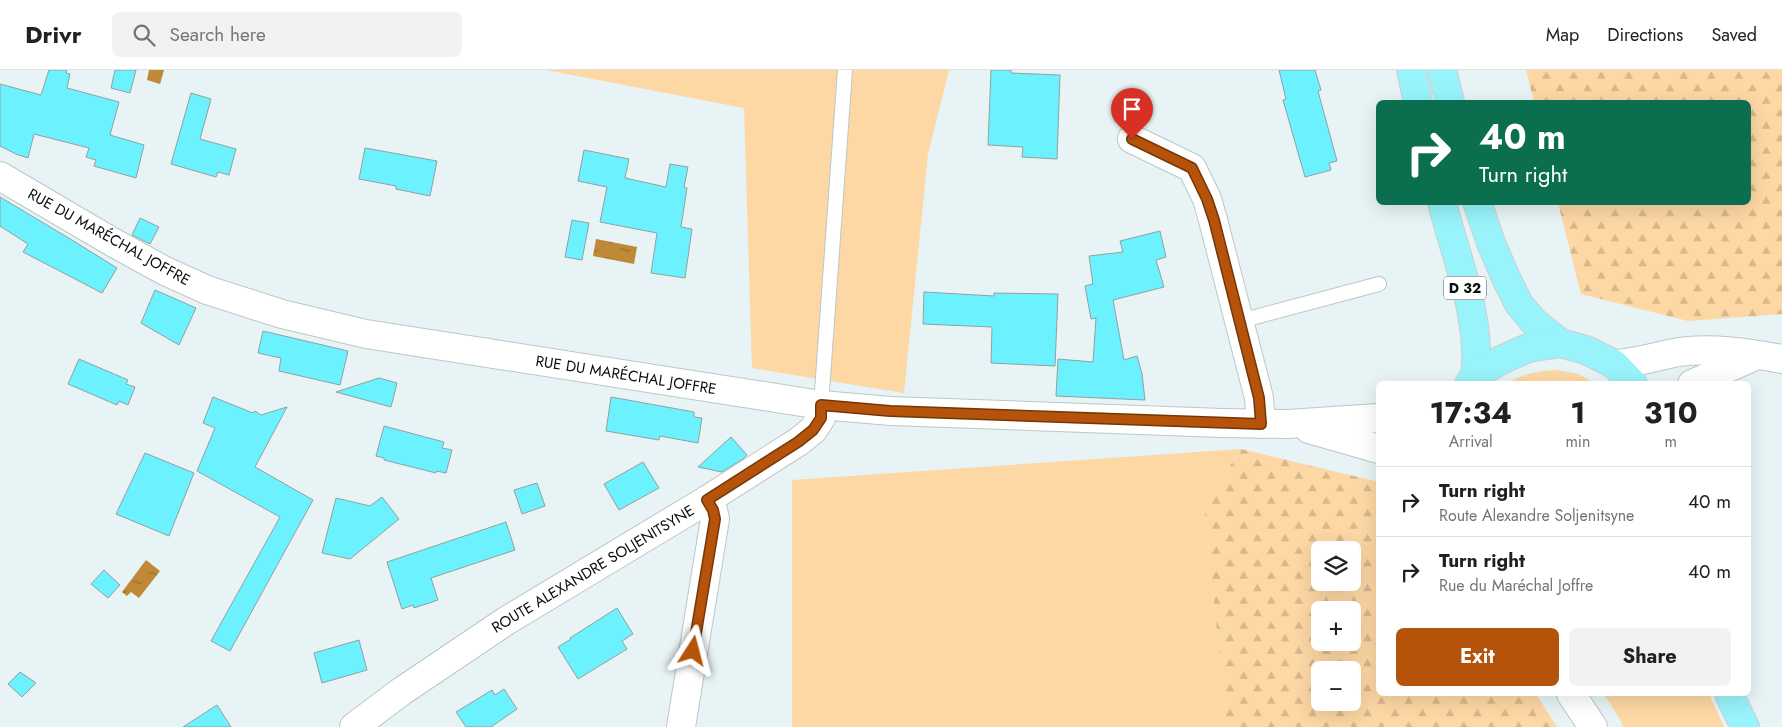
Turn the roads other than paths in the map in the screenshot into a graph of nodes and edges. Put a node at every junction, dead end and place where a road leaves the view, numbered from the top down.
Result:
1 (845, 70) edge
2 (1411, 70) edge
3 (1442, 70) edge
4 (1418, 100) edge
5 (1450, 100) edge
6 (1132, 139) dead end
7 (0, 176) edge
8 (1443, 205) edge
9 (1478, 205) edge
10 (1379, 284) dead end
11 (1240, 321) junction
12 (1560, 343) junction
13 (1770, 357) edge
14 (1614, 364) junction
15 (1472, 380) edge
16 (1630, 381) edge
17 (1701, 381) edge
18 (821, 405) junction
19 (1376, 418) edge
20 (1261, 424) junction
21 (1288, 424) junction
22 (1376, 448) edge
23 (707, 500) junction
24 (1572, 696) edge
25 (1730, 696) edge
26 (354, 727) edge
27 (681, 727) edge
28 (1593, 727) edge
29 (1745, 727) edge

1 - 18 lane
2 - 4 main road
3 - 5 main road
6 - 11 street
7 - 18 street, RUE DU MARÉCHAL JOFFRE
8 - 15 main road, D 32
9 - 12 main road, D 32
10 - 11 lane
11 - 20 street
12 - 14 main road
12 - 15 main road
13 - 14 street
13 - 17 street
14 - 16 main road
18 - 20 street, RUE DU MARÉCHAL JOFFRE
18 - 23 street, ROUTE ALEXANDRE SOLJENITSYNE
19 - 21 street, RUE DU MARÉCHAL JOFFRE
20 - 21 street, RUE DU MARÉCHAL JOFFRE
21 - 22 street, RUE DU MARÉCHAL JOFFRE
23 - 26 street, ROUTE ALEXANDRE SOLJENITSYNE
23 - 27 street
24 - 28 street
25 - 29 main road

